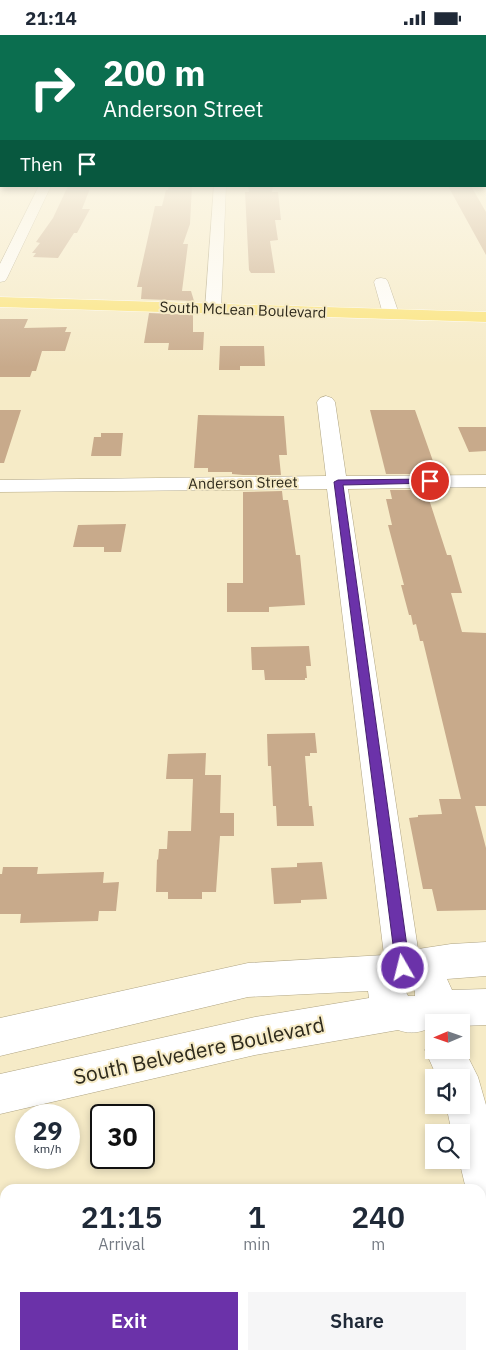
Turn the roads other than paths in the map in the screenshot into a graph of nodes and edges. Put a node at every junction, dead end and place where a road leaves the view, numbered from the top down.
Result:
1 (17, 244) edge
2 (217, 244) edge
3 (0, 278) edge
4 (381, 282) dead end
5 (0, 302) edge
6 (213, 309) junction
7 (391, 315) junction
8 (486, 317) edge
9 (326, 402) dead end
10 (486, 481) edge
11 (338, 482) junction
12 (0, 485) edge
13 (486, 959) edge
14 (402, 970) junction
15 (486, 1007) edge
16 (422, 1016) edge
17 (0, 1037) edge
18 (0, 1094) edge
19 (468, 1114) edge
20 (486, 1184) edge

1 - 3 street
2 - 6 street
4 - 7 street
5 - 6 main road, South McLean Boulevard
6 - 7 main road, South McLean Boulevard
7 - 8 main road, South McLean Boulevard
9 - 11 street
10 - 11 street, Anderson Street
11 - 12 street, Anderson Street
11 - 14 street
13 - 14 street
14 - 16 street
14 - 17 street
15 - 16 street, South Belvedere Boulevard
16 - 18 street, South Belvedere Boulevard
19 - 20 street

